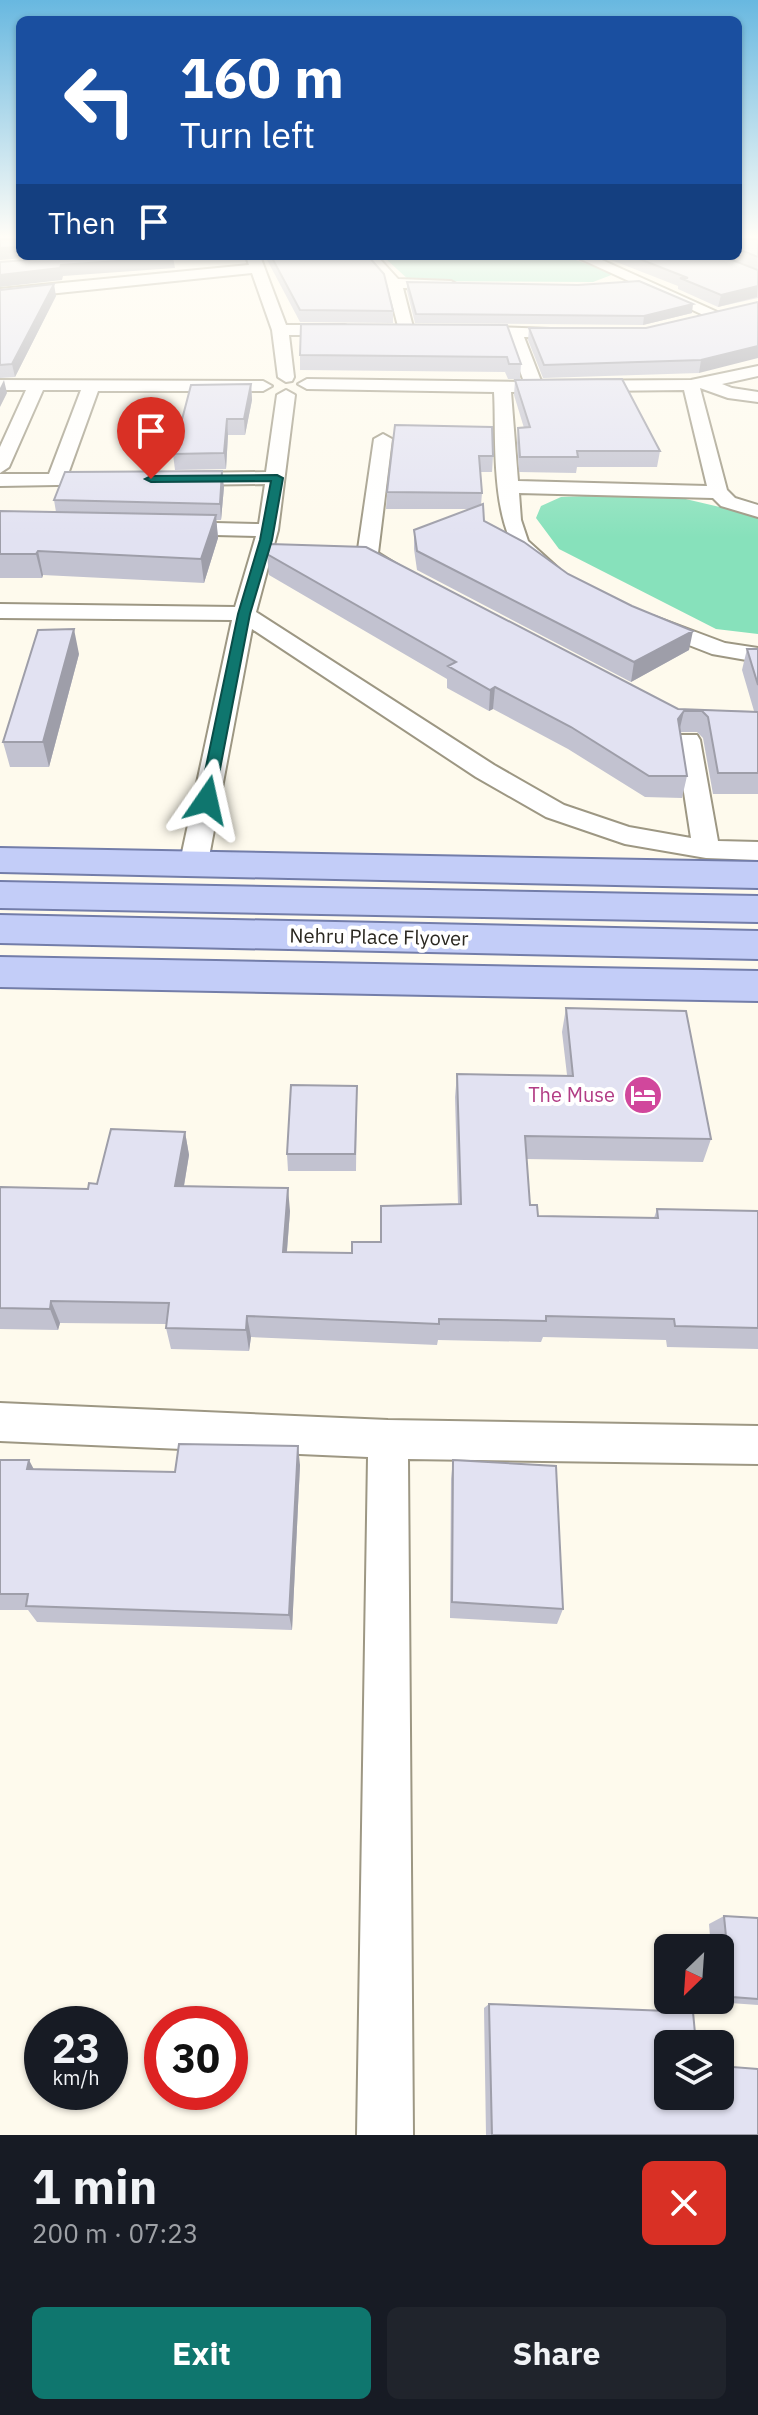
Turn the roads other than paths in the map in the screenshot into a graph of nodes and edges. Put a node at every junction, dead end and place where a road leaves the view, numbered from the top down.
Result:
1 (281, 339) edge
2 (517, 339) edge
3 (758, 371) edge
4 (698, 383) junction
5 (0, 385) edge
6 (37, 385) junction
7 (91, 386) junction
8 (286, 386) junction
9 (502, 387) junction
10 (535, 387) junction
11 (758, 397) edge
12 (383, 439) dead end
13 (0, 467) edge
14 (277, 478) junction
15 (119, 479) edge
16 (167, 479) edge
17 (0, 480) edge
18 (56, 480) junction
19 (509, 487) junction
20 (718, 492) junction
21 (758, 511) edge
22 (158, 528) edge
23 (265, 541) junction
24 (286, 553) edge
25 (339, 555) edge
26 (367, 556) junction
27 (565, 579) edge
28 (422, 585) edge
29 (0, 611) edge
30 (633, 613) edge
31 (244, 614) junction
32 (758, 655) edge
33 (689, 728) edge
34 (706, 849) junction
35 (758, 851) edge
36 (0, 860) edge
37 (194, 862) junction
38 (758, 875) edge
39 (0, 895) edge
40 (758, 909) edge
41 (0, 929) edge
42 (758, 945) edge
43 (0, 972) edge
44 (758, 986) edge
45 (0, 1422) edge
46 (388, 1439) junction
47 (758, 1445) edge
48 (385, 2135) edge

1 - 8 street
2 - 10 street
3 - 4 street
4 - 10 street
4 - 11 street
4 - 20 street
5 - 6 street
6 - 7 street
6 - 13 street
7 - 8 street
7 - 18 street
8 - 9 street
8 - 14 street
9 - 10 street
9 - 19 street
12 - 26 street
14 - 16 street
14 - 23 street
15 - 18 street
17 - 18 street
19 - 20 street
19 - 27 street
20 - 21 street
22 - 23 street
23 - 24 street
23 - 31 street
25 - 26 street
26 - 28 street
29 - 31 street
30 - 32 street
31 - 34 street
31 - 37 street
33 - 34 street
34 - 35 street
36 - 37 main road
37 - 38 main road
39 - 40 main road, Nehru Place Flyover
41 - 42 main road, Nehru Place Flyover
43 - 44 main road
45 - 46 street
46 - 47 street
46 - 48 street

